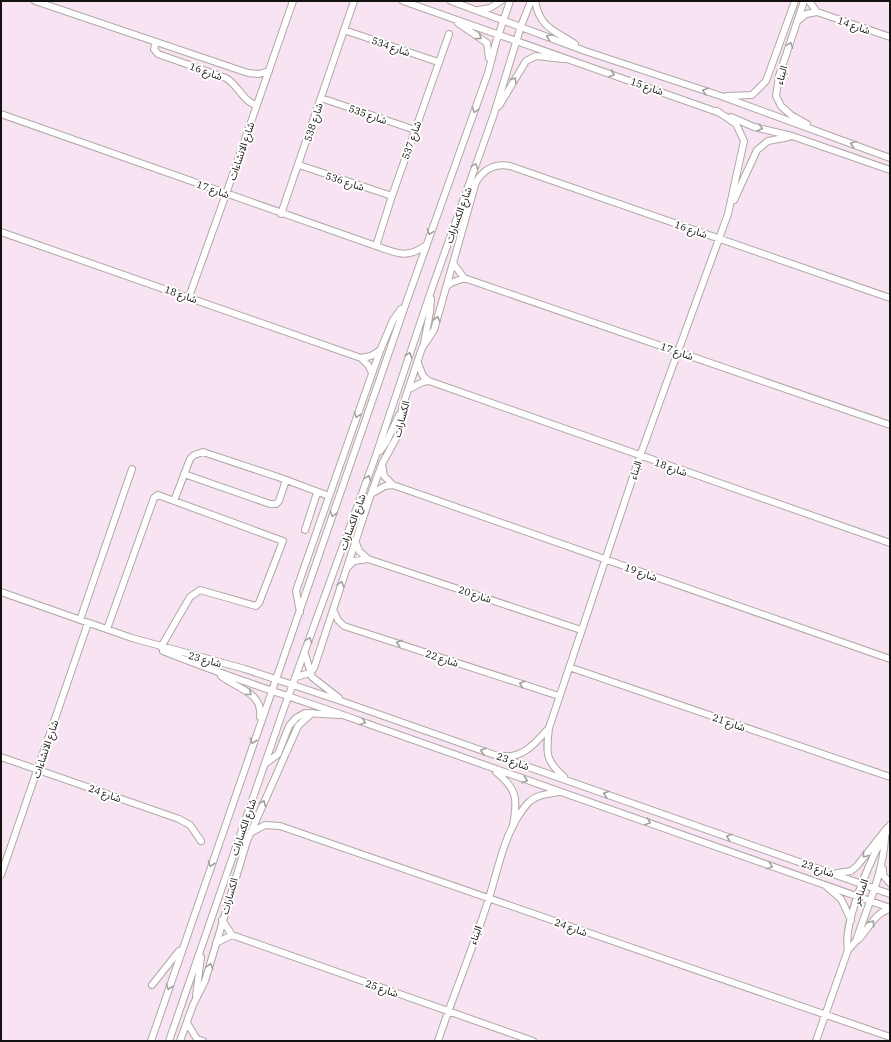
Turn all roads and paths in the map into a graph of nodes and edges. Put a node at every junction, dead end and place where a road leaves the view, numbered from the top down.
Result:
1 (35, 1) edge
2 (354, 1) edge
3 (403, 1) edge
4 (451, 1) edge
5 (501, 1) edge
6 (510, 1) edge
7 (531, 1) edge
8 (535, 1) edge
9 (795, 1) edge
10 (804, 1) edge
11 (809, 1) edge
12 (291, 2) edge
13 (477, 10) junction
14 (817, 12) junction
15 (446, 16) junction
16 (504, 20) junction
17 (799, 22) junction
18 (521, 26) junction
19 (344, 30) junction
20 (449, 34) dead end
21 (499, 34) junction
22 (890, 37) edge
23 (516, 41) junction
24 (156, 42) junction
25 (585, 51) junction
26 (575, 61) junction
27 (438, 62) junction
28 (269, 71) junction
29 (488, 73) junction
30 (721, 96) junction
31 (321, 98) junction
32 (257, 105) junction
33 (717, 111) junction
34 (1, 114) edge
35 (494, 114) junction
36 (415, 130) junction
37 (818, 131) junction
38 (792, 136) junction
39 (890, 158) edge
40 (299, 165) junction
41 (491, 167) joint
42 (890, 170) edge
43 (226, 194) junction
44 (392, 196) junction
45 (281, 214) junction
46 (728, 214) junction
47 (1, 232) edge
48 (720, 239) junction
49 (376, 246) junction
50 (425, 246) junction
51 (453, 263) junction
52 (464, 278) junction
53 (446, 287) junction
54 (431, 291) junction
55 (189, 296) junction
56 (890, 298) edge
57 (406, 303) junction
58 (422, 348) junction
59 (380, 350) junction
60 (679, 351) junction
61 (361, 358) junction
62 (418, 361) junction
63 (372, 373) junction
64 (429, 381) junction
65 (368, 386) junction
66 (409, 390) junction
67 (402, 408) junction
68 (368, 412) junction
69 (890, 425) edge
70 (376, 455) junction
71 (640, 456) junction
72 (382, 464) junction
73 (132, 469) dead end
74 (184, 474) junction
75 (286, 480) junction
76 (393, 485) junction
77 (317, 493) junction
78 (371, 494) junction
79 (330, 496) junction
80 (174, 501) junction
81 (305, 530) dead end
82 (355, 540) junction
83 (890, 543) edge
84 (368, 559) junction
85 (604, 559) junction
86 (346, 569) junction
87 (1, 592) edge
88 (332, 610) junction
89 (300, 612) junction
90 (80, 620) junction
91 (88, 623) junction
92 (107, 629) junction
93 (581, 630) junction
94 (132, 638) junction
95 (161, 647) junction
96 (304, 653) junction
97 (890, 659) edge
98 (569, 667) junction
99 (217, 673) junction
100 (310, 673) junction
101 (296, 677) junction
102 (276, 679) junction
103 (293, 685) junction
104 (272, 691) junction
105 (288, 696) junction
106 (559, 696) junction
107 (341, 701) junction
108 (312, 713) junction
109 (344, 716) junction
110 (258, 728) junction
111 (549, 728) junction
112 (496, 755) junction
113 (1, 756) edge
114 (264, 765) junction
115 (37, 769) junction
116 (491, 769) junction
117 (890, 777) edge
118 (566, 780) junction
119 (562, 792) junction
120 (890, 825) edge
121 (512, 829) junction
122 (252, 832) junction
123 (885, 838) junction
124 (201, 841) dead end
125 (882, 866) junction
126 (832, 873) junction
127 (1, 875) edge
128 (890, 883) edge
129 (824, 884) junction
130 (862, 884) junction
131 (875, 888) junction
132 (890, 894) edge
133 (858, 896) junction
134 (489, 898) junction
135 (870, 901) junction
136 (890, 908) edge
137 (222, 920) junction
138 (851, 920) junction
139 (232, 935) junction
140 (856, 941) junction
141 (184, 943) junction
142 (216, 943) junction
143 (201, 950) junction
144 (848, 950) junction
145 (152, 986) dead end
146 (196, 997) junction
147 (448, 1011) junction
148 (825, 1015) junction
149 (186, 1023) junction
150 (890, 1037) edge
151 (194, 1040) edge
152 (151, 1041) edge
153 (169, 1041) edge
154 (180, 1041) edge
155 (203, 1041) edge
156 (438, 1041) edge
157 (532, 1041) edge
158 (816, 1041) edge

1 - 24 street, شارع 16
2 - 19 street, شارع 538
3 - 15 street, شارع 15
4 - 13 street, شارع 15
5 - 13 street
6 - 16 street, شارع الكسارات
7 - 18 street, شارع الكسارات
8 - 25 street
9 - 30 street, البناء
10 - 17 street, البناء
11 - 14 street
12 - 28 street, شارع الانشاءات
13 - 16 street, شارع 15
14 - 17 street
14 - 22 street, شارع 14
15 - 21 street, شارع 15
15 -> 29 street
16 - 18 street, شارع 15
16 - 21 street, شارع الكسارات
37 -> 17 street, البناء
18 - 23 street, شارع الكسارات
25 -> 18 street, شارع 15
19 - 27 street, شارع 534
19 - 31 street, شارع 538
20 - 27 street, شارع 537
21 - 23 street, شارع 15
21 - 29 street, شارع الكسارات
23 - 26 street, شارع 15
23 - 35 street, شارع الكسارات
24 - 28 street, شارع 16
24 - 32 street, شارع 16
30 -> 25 street, شارع 15
26 -> 33 street, شارع 15
35 -> 26 street
27 - 36 street, شارع 537
28 - 32 street, شارع الانشاءات
29 -> 50 street, شارع الكسارات
30 - 37 street, شارع 15
31 - 36 street, شارع 535
31 - 40 street, شارع 538
32 - 43 street, شارع الانشاءات
33 -> 38 street, شارع 15
33 - 46 street, البناء
34 - 43 street, شارع 17
54 -> 35 street, شارع الكسارات
36 - 44 street, شارع 537
39 -> 37 street, شارع 15
38 - 42 street, شارع 15
38 - 46 street, البناء
40 - 44 street, شارع 536
40 - 45 street, شارع 538
41 - 48 street, شارع 16
41 - 51 street, الكسارات
43 - 45 street, شارع 17
43 - 55 street, شارع الانشاءات
44 - 49 street, شارع 537
45 - 49 street, شارع 17
46 - 48 street, البناء
47 - 55 street, شارع 18
48 - 56 street, شارع 16
48 - 60 street, البناء
49 - 50 street, شارع 17
50 - 57 street, شارع الكسارات
51 - 52 street
51 - 53 street, الكسارات
52 - 53 street
52 - 60 street, شارع 17
58 -> 53 street, الكسارات
54 - 58 street
70 -> 54 street, شارع الكسارات
55 - 61 street, شارع 18
57 - 59 street
57 - 68 street, شارع الكسارات
58 - 62 street, الكسارات
59 - 61 street
59 - 63 street
60 - 69 street, شارع 17
60 - 71 street, البناء
61 - 63 street
62 - 64 street
62 - 66 street, الكسارات
63 - 65 street
64 - 66 street
64 - 71 street, شارع 18
65 - 68 street
65 -> 79 street
66 - 67 street, الكسارات
67 - 70 street
67 - 72 street, الكسارات
68 -> 89 street, شارع الكسارات
96 -> 70 street, شارع الكسارات
71 - 83 street, شارع 18
71 - 85 street, البناء
72 - 76 street
72 - 78 street, الكسارات
73 - 90 street
74 - 75 street
74 - 75 street
74 - 80 street
75 - 77 street
76 - 78 street
76 - 85 street, شارع 19
77 - 79 street
77 - 81 street
78 - 82 street, الكسارات
79 - 89 street
80 - 92 street
80 - 95 street
82 - 84 street
82 - 86 street, الكسارات
84 - 86 street
84 - 93 street, شارع 20
85 - 93 street, البناء
85 - 97 street, شارع 19
88 -> 86 street, الكسارات
87 - 90 street, شارع 23
88 - 100 street, الكسارات
106 -> 88 street, شارع 22
89 - 102 street, شارع الكسارات
90 - 91 street, شارع 23
91 - 92 street, شارع 23
91 - 115 street, شارع الانشاءات
92 - 94 street, شارع 23
93 - 98 street, البناء
94 - 95 street, شارع 23
94 - 99 street, شارع 23
95 - 102 street, شارع 23
96 - 100 street
96 - 101 street, شارع الكسارات
98 - 106 street, البناء
98 - 117 street, شارع 21
99 - 104 street, شارع 23
99 -> 110 street
100 - 101 street
100 - 107 street
101 - 103 street, شارع الكسارات
102 - 103 street, شارع 23
102 - 104 street, شارع الكسارات
103 - 105 street, شارع الكسارات
103 - 107 street, شارع 23
104 - 105 street, شارع 23
104 - 110 street, شارع الكسارات
105 - 109 street, شارع 23
105 - 114 street, شارع الكسارات
106 - 111 street, البناء
112 -> 107 street, شارع 23
108 - 109 street
108 - 114 street
122 -> 108 street, الكسارات
109 -> 116 street, شارع 23
110 -> 141 street, شارع الكسارات
111 - 112 street, البناء
111 - 118 street, البناء
112 - 118 street, شارع 23
113 - 115 street, شارع 24
114 - 143 street, شارع الكسارات
115 - 124 street, شارع 24
115 - 127 street, شارع الانشاءات
116 -> 119 street, شارع 23
116 - 121 street, البناء
126 -> 118 street, شارع 23
119 - 121 street, البناء
119 -> 129 street, شارع 23
120 - 123 street, المناجر
120 -> 126 street, المناجر
121 - 134 street, البناء
122 - 134 street, شارع 24
122 - 137 street, الكسارات
123 - 125 street, المناجر
123 - 130 street, المناجر
125 - 128 street
125 - 131 street, المناجر
126 - 130 street, شارع 23
129 - 133 street, شارع 23
129 - 138 street, شارع 23
130 - 131 street, شارع 23
130 - 133 street, المناجر
131 - 132 street, شارع 23
131 - 135 street, المناجر
133 - 135 street, شارع 23
133 - 138 street, المناجر
134 - 147 street, البناء
134 - 148 street, شارع 24
135 - 136 street, شارع 23
135 - 140 street, المناجر
140 -> 136 street, المناجر
137 - 139 street
137 - 142 street, الكسارات
138 - 144 street, المناجر
139 - 142 street
139 - 147 street, شارع 25
140 - 144 street, المناجر
141 - 145 street
141 -> 152 street, شارع الكسارات
146 -> 142 street, الكسارات
143 - 146 street
143 - 153 street, شارع الكسارات
144 - 148 street, المناجر
146 - 149 street, الكسارات
147 - 156 street, البناء
147 - 157 street, شارع 25
148 - 150 street, شارع 24
148 - 158 street, المناجر
149 - 151 street
149 - 154 street, الكسارات
151 - 155 street

